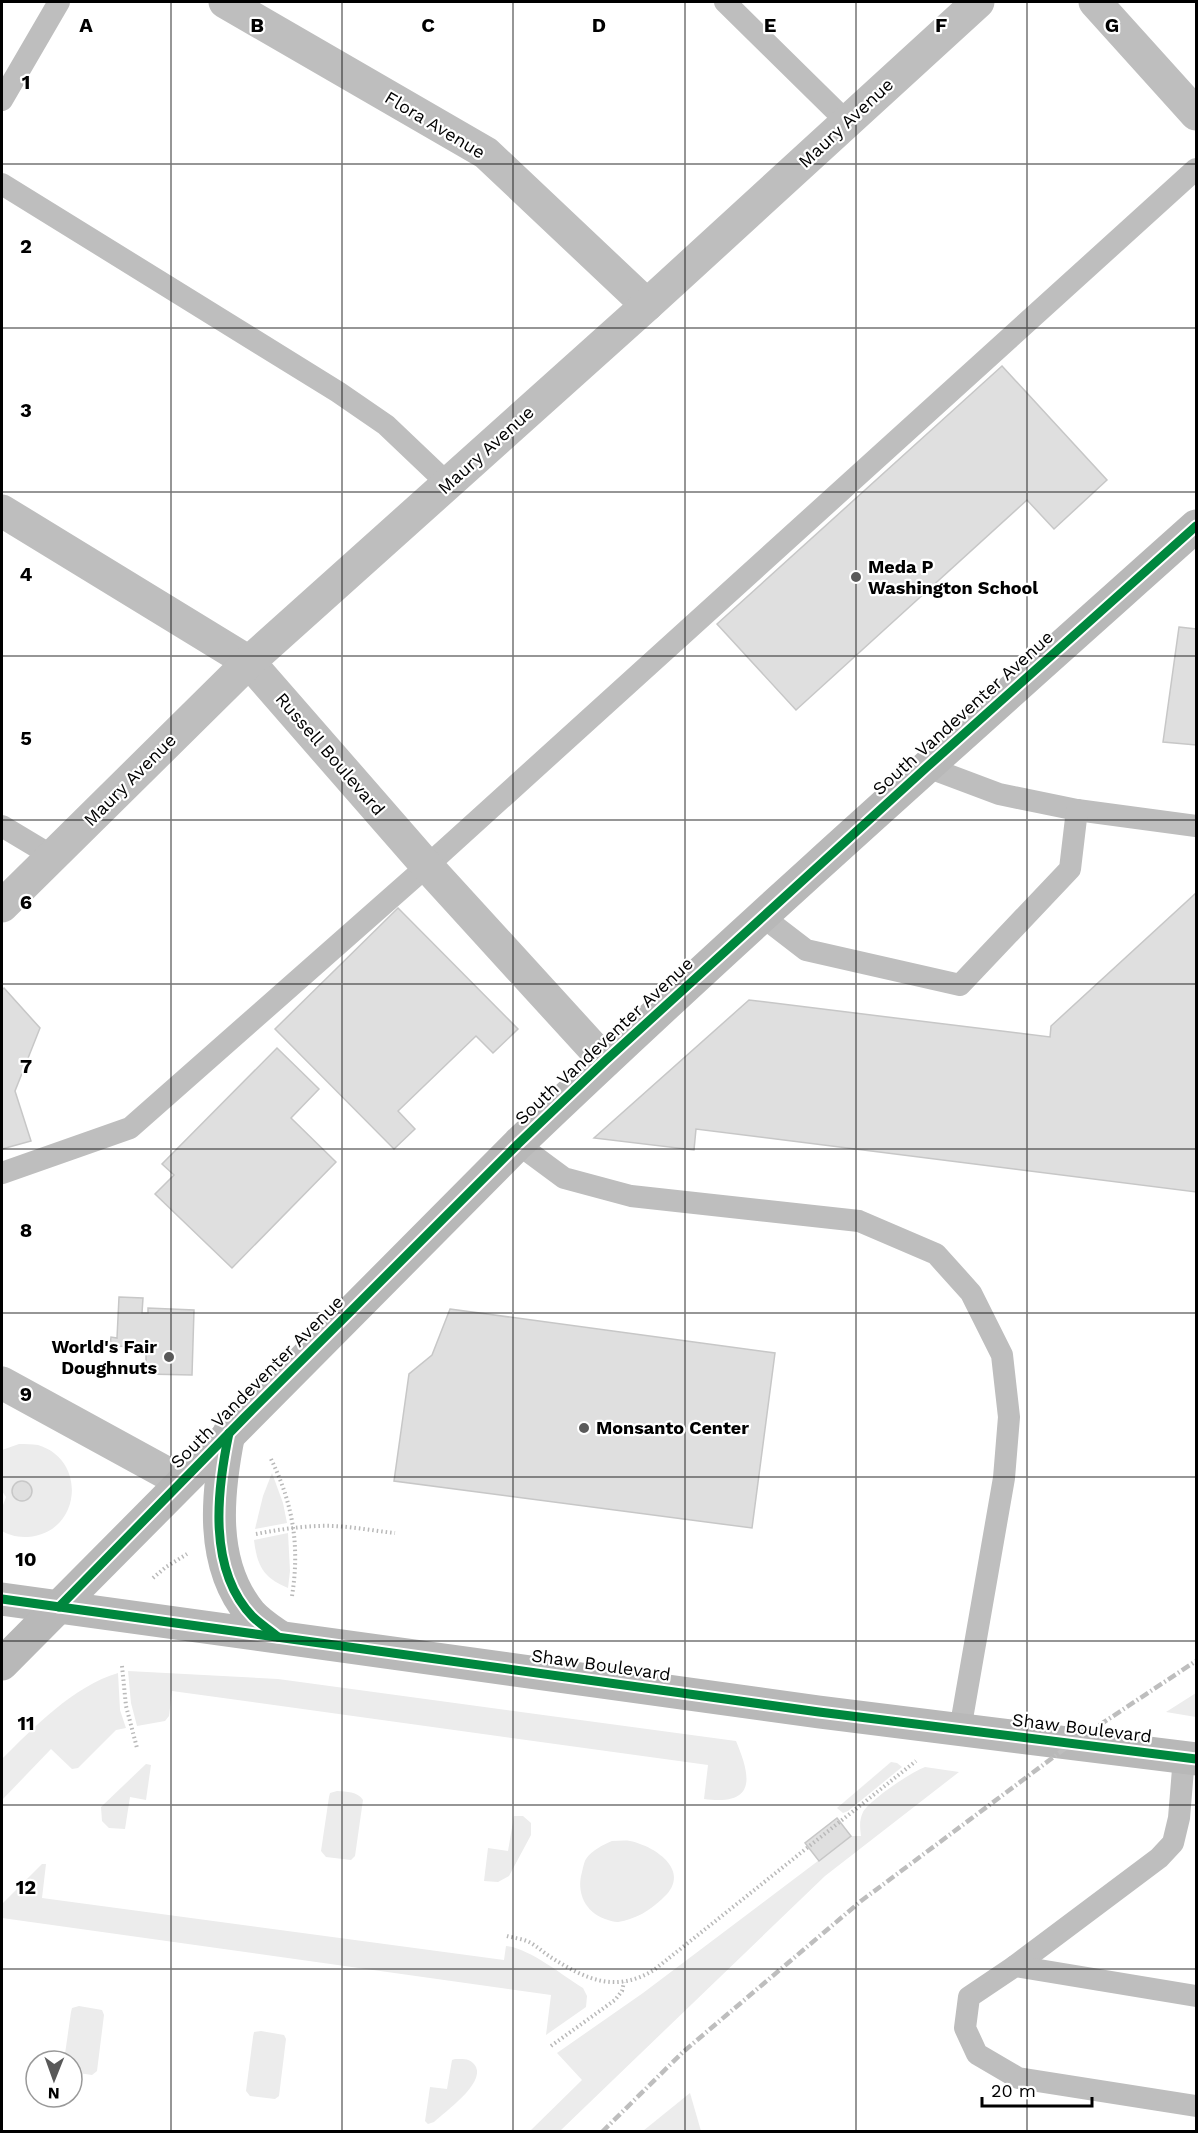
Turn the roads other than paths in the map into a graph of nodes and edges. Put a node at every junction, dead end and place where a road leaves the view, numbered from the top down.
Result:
1 (60, 2) edge
2 (225, 2) edge
3 (725, 2) edge
4 (978, 2) edge
5 (1095, 2) edge
6 (2, 100) edge
7 (1197, 114) edge
8 (847, 122) junction
9 (1197, 169) edge
10 (2, 184) edge
11 (647, 305) junction
12 (448, 484) junction
13 (2, 511) edge
14 (1197, 526) edge
15 (249, 662) junction
16 (927, 766) junction
17 (1077, 810) junction
18 (2, 826) edge
19 (1197, 826) edge
20 (52, 856) junction
21 (427, 866) junction
22 (2, 906) edge
23 (763, 917) junction
24 (605, 1061) junction
25 (518, 1144) junction
26 (2, 1173) edge
27 (2, 1383) edge
28 (230, 1433) junction
29 (181, 1481) junction
30 (2, 1599) edge
31 (59, 1607) junction
32 (280, 1638) junction
33 (2, 1664) edge
34 (960, 1730) junction
35 (1190, 1758) edge
36 (1015, 1966) junction
37 (1197, 1996) edge
38 (1197, 2106) edge

1 - 6 lane
2 - 11 street, Flora Avenue
3 - 8 lane
4 - 8 street, Maury Avenue
5 - 7 street
8 - 11 street, Maury Avenue
9 - 21 lane
10 - 12 lane
11 - 12 street, Maury Avenue
12 - 15 street, Maury Avenue
13 - 15 street, Russell Boulevard
14 - 16 main road, South Vandeventer Avenue
15 - 20 street, Maury Avenue
15 - 21 street, Russell Boulevard
16 - 17 lane
16 - 23 main road, South Vandeventer Avenue
17 - 19 lane
17 - 23 lane
18 - 20 lane
20 - 22 street, Maury Avenue
21 - 24 street, Russell Boulevard
21 - 26 lane
23 - 24 main road, South Vandeventer Avenue
24 - 25 main road, South Vandeventer Avenue
25 - 28 main road, South Vandeventer Avenue
25 - 34 lane
27 - 29 street
28 - 29 main road, South Vandeventer Avenue
28 - 32 main road
29 - 31 main road, South Vandeventer Avenue
30 - 31 main road, Shaw Boulevard
31 - 32 main road, Shaw Boulevard
31 - 33 main road, South Vandeventer Avenue
32 - 34 main road, Shaw Boulevard
34 - 35 main road, Shaw Boulevard
35 - 36 lane
36 - 37 lane
36 - 38 lane

